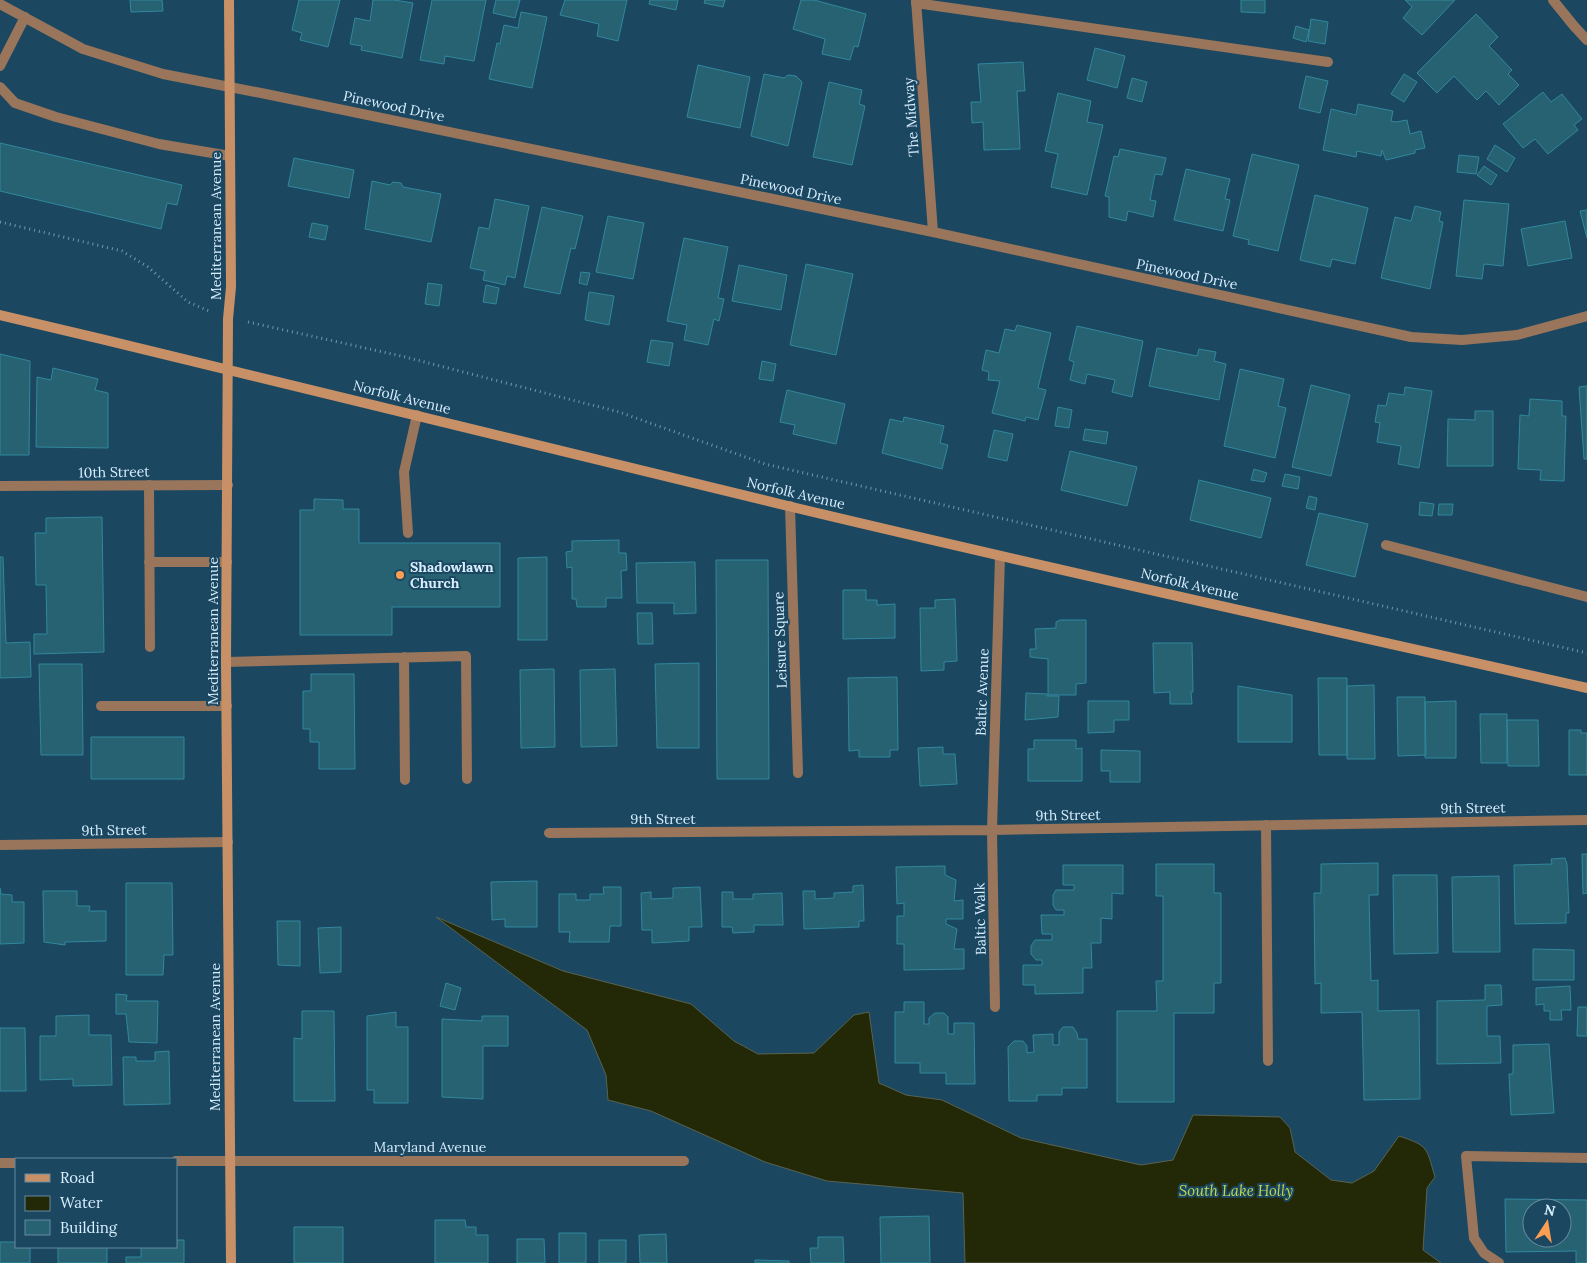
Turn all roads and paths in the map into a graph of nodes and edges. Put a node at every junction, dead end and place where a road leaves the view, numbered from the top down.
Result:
1 (229, 0) edge
2 (1553, 0) edge
3 (916, 2) edge
4 (0, 4) edge
5 (25, 17) junction
6 (1587, 40) edge
7 (1328, 62) dead end
8 (0, 66) edge
9 (230, 86) junction
10 (0, 87) edge
11 (230, 156) junction
12 (0, 222) edge
13 (933, 232) junction
14 (0, 315) edge
15 (1587, 316) edge
16 (228, 319) junction
17 (228, 369) junction
18 (417, 415) junction
19 (149, 485) junction
20 (228, 485) junction
21 (0, 486) edge
22 (790, 506) junction
23 (408, 533) dead end
24 (1386, 545) dead end
25 (1000, 556) junction
26 (149, 562) junction
27 (227, 562) junction
28 (1587, 597) edge
29 (150, 647) dead end
30 (1587, 653) edge
31 (404, 657) junction
32 (226, 662) junction
33 (1587, 688) edge
34 (101, 706) dead end
35 (227, 706) junction
36 (798, 773) dead end
37 (467, 779) dead end
38 (405, 780) dead end
39 (1587, 820) edge
40 (1266, 825) junction
41 (992, 830) junction
42 (549, 833) dead end
43 (228, 842) junction
44 (0, 845) edge
45 (995, 1007) dead end
46 (1268, 1061) dead end
47 (1587, 1158) edge
48 (178, 1161) edge
49 (230, 1161) junction
50 (684, 1161) dead end
51 (0, 1163) edge
52 (15, 1163) edge
53 (231, 1263) edge
54 (1499, 1263) edge

1 - 9 main road, Mediterranean Avenue
2 - 6 street
3 - 7 street
3 - 13 street, The Midway
4 - 5 street, Pinewood Drive
5 - 8 street
5 - 9 street, Pinewood Drive
9 - 11 main road, Mediterranean Avenue
9 - 13 street, Pinewood Drive
10 - 11 street
11 - 16 main road, Mediterranean Avenue
12 - 16 path
13 - 15 street, Pinewood Drive
14 - 17 main road, Norfolk Avenue
16 - 17 main road, Mediterranean Avenue
16 - 30 path
17 - 18 main road, Norfolk Avenue
17 - 20 main road, Mediterranean Avenue
18 - 22 main road, Norfolk Avenue
18 - 23 street
19 - 20 street, 10th Street
19 - 21 street, 10th Street
19 - 26 street
20 - 27 main road, Mediterranean Avenue
22 - 25 main road, Norfolk Avenue
22 - 36 street, Leisure Square
24 - 28 street
25 - 33 main road, Norfolk Avenue
25 - 41 street, Baltic Avenue
26 - 27 street
26 - 29 street
27 - 32 main road, Mediterranean Avenue
31 - 32 street
31 - 37 street
31 - 38 street
32 - 35 main road, Mediterranean Avenue
34 - 35 street
35 - 43 main road, Mediterranean Avenue
39 - 40 street, 9th Street
40 - 41 street, 9th Street
40 - 46 street
41 - 42 street, 9th Street
41 - 45 street, Baltic Walk
43 - 44 street, 9th Street
43 - 49 main road, Mediterranean Avenue
47 - 54 street
48 - 49 street, Maryland Avenue
49 - 50 street, Maryland Avenue
49 - 53 main road, Mediterranean Avenue
51 - 52 street

